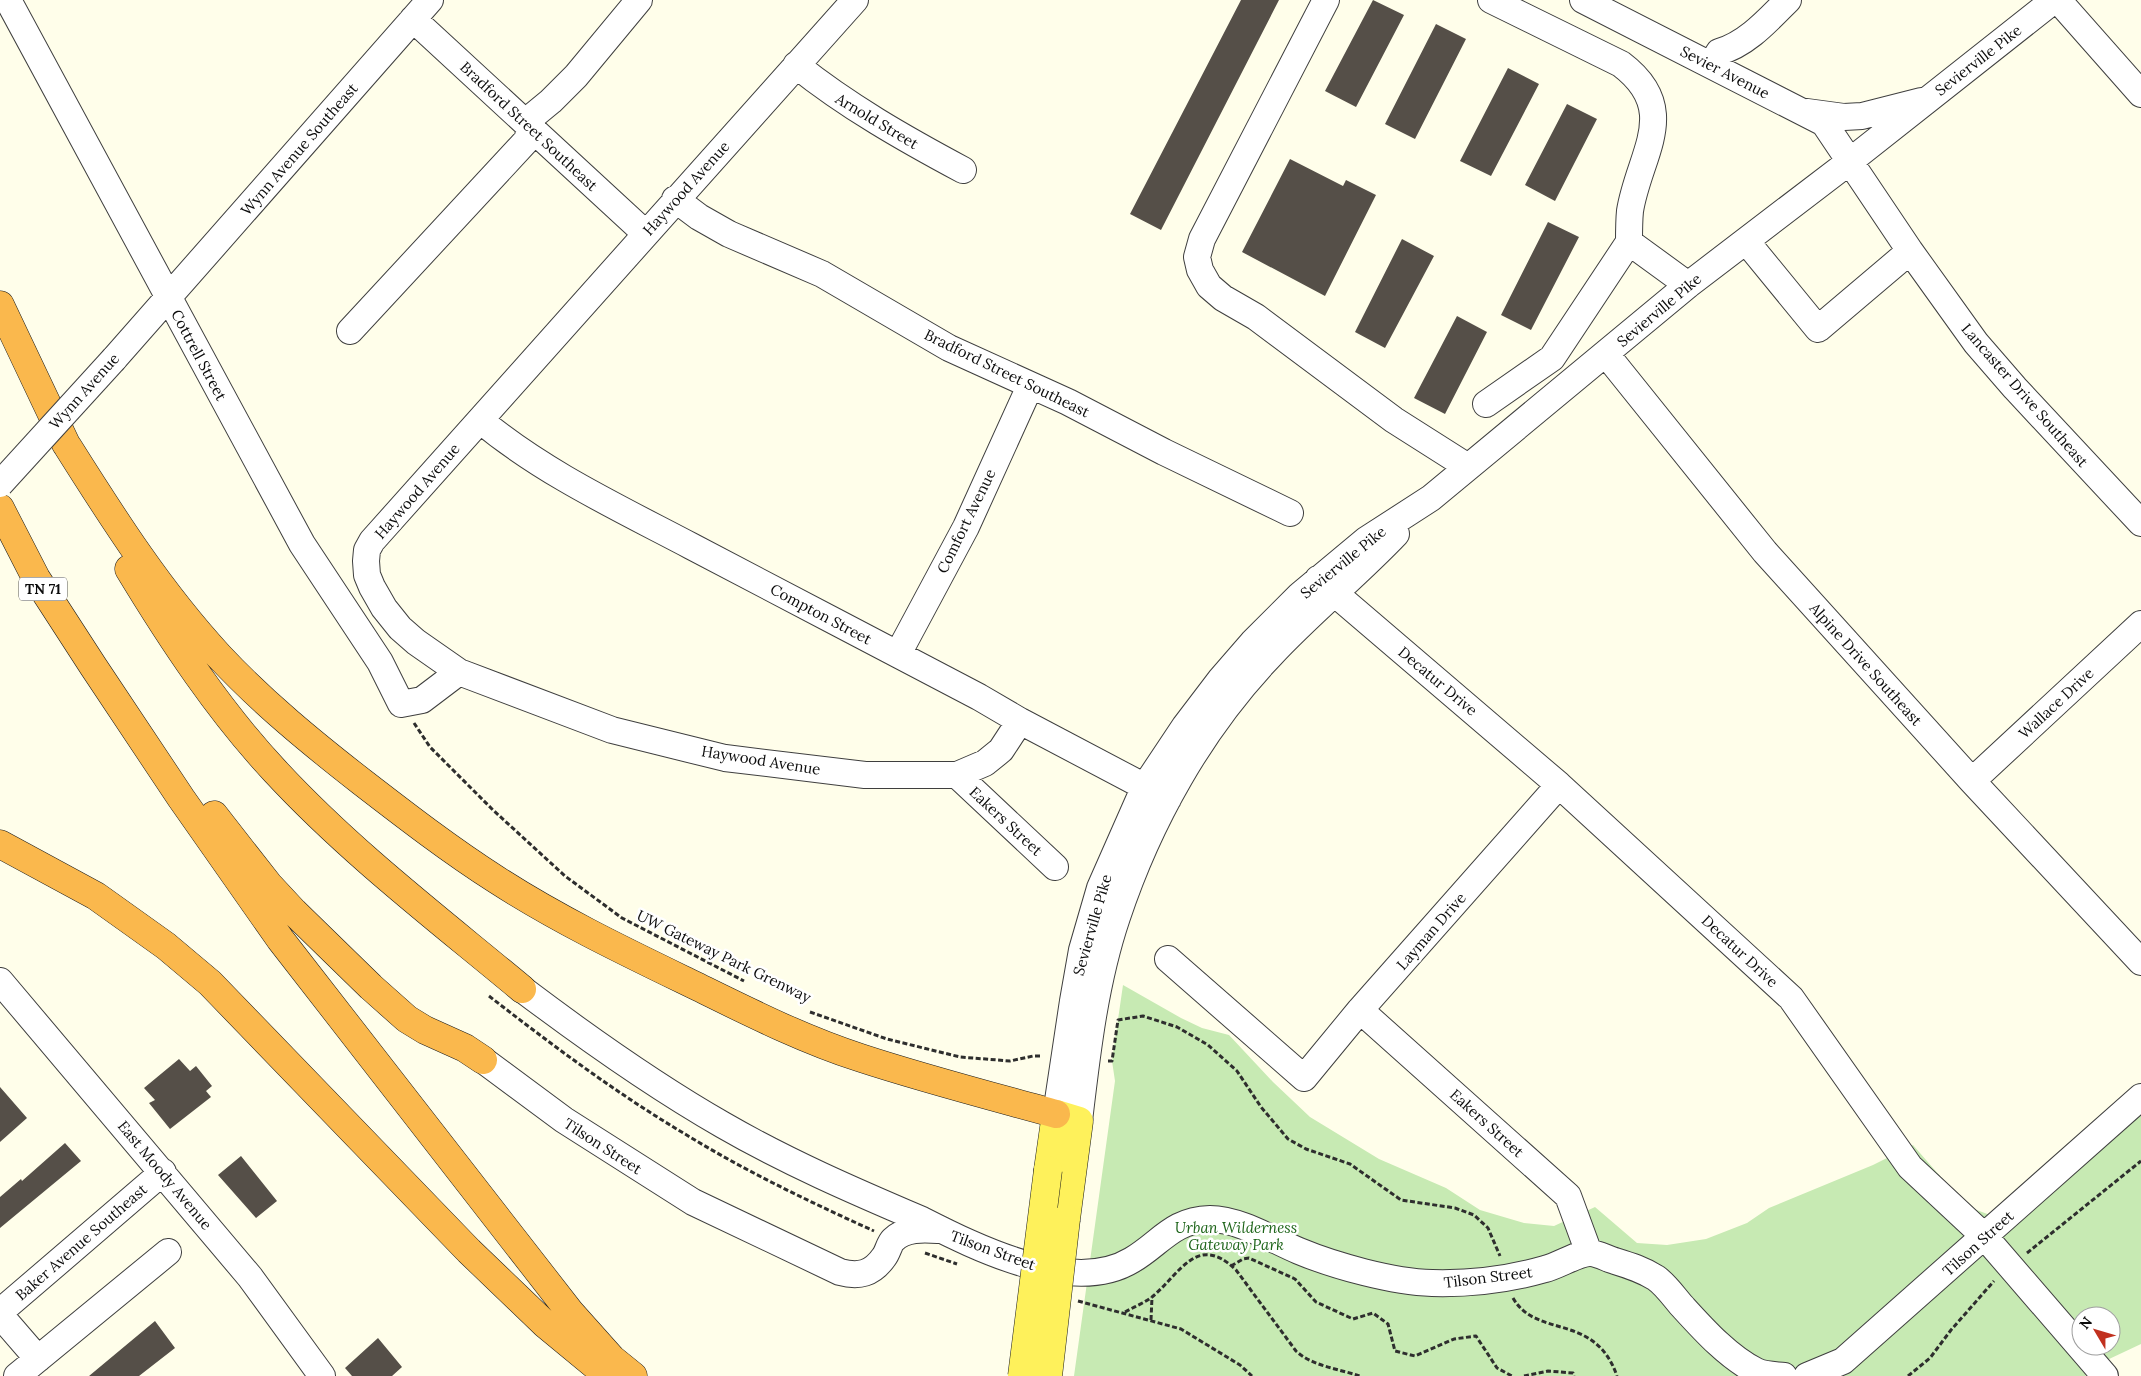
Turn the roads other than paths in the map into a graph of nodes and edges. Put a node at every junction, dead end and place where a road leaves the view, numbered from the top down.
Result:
1 (8, 0) edge
2 (430, 0) edge
3 (639, 0) edge
4 (855, 0) edge
5 (1326, 0) edge
6 (1491, 0) edge
7 (1583, 0) edge
8 (1788, 0) edge
9 (2056, 0) edge
10 (413, 19) junction
11 (796, 64) junction
12 (1711, 65) junction
13 (2141, 94) edge
14 (1929, 99) junction
15 (1800, 111) junction
16 (529, 127) junction
17 (1849, 162) junction
18 (963, 170) dead end
19 (676, 199) junction
20 (645, 233) junction
21 (1746, 241) junction
22 (1629, 242) junction
23 (1910, 251) junction
24 (1688, 285) junction
25 (168, 298) junction
26 (0, 305) edge
27 (350, 331) dead end
28 (1606, 354) junction
29 (1030, 386) junction
30 (1486, 404) dead end
31 (480, 420) junction
32 (68, 447) junction
33 (1468, 467) junction
34 (0, 484) edge
35 (0, 508) edge
36 (1290, 513) dead end
37 (2141, 524) edge
38 (1327, 586) junction
39 (2141, 624) edge
40 (898, 654) junction
41 (93, 666) junction
42 (459, 672) junction
43 (1020, 721) junction
44 (957, 775) junction
45 (1972, 781) junction
46 (1559, 785) junction
47 (1145, 786) junction
48 (1168, 799) junction
49 (0, 844) edge
50 (1055, 867) dead end
51 (1168, 959) dead end
52 (2141, 962) edge
53 (0, 981) edge
54 (522, 989) joint
55 (1360, 1010) junction
56 (1075, 1058) junction
57 (483, 1060) joint
58 (2141, 1097) edge
59 (1068, 1117) junction
60 (162, 1172) junction
61 (876, 1201) junction
62 (939, 1230) junction
63 (1986, 1237) junction
64 (893, 1240) junction
65 (168, 1252) dead end
66 (1589, 1253) junction
67 (0, 1314) edge
68 (38, 1359) junction
69 (18, 1376) edge
70 (322, 1376) edge
71 (608, 1376) edge
72 (633, 1376) edge
73 (1022, 1376) edge
74 (1048, 1376) edge
75 (1784, 1376) edge
76 (1807, 1376) edge
77 (2106, 1376) edge

1 - 25 street, Cottrell Street
2 - 10 street, Wynn Avenue Southeast
3 - 16 street
4 - 11 street, Haywood Avenue
5 - 33 street
6 - 22 street
7 - 12 street, Sevier Avenue
8 - 12 street
9 - 13 street
9 - 14 street, Sevierville Pike
10 - 16 street, Bradford Street Southeast
10 - 25 street, Wynn Avenue Southeast
11 - 18 street, Arnold Street
11 - 19 street, Haywood Avenue
12 - 15 street, Sevier Avenue
14 - 15 street
14 - 17 street, Sevierville Pike
15 - 17 street, Sevier Avenue
16 - 20 street, Bradford Street Southeast
16 - 27 street
17 - 21 street, Sevierville Pike
17 - 23 street, Lancaster Drive Southeast
19 - 20 street, Haywood Avenue
19 - 29 street, Bradford Street Southeast
20 - 31 street, Haywood Avenue
21 - 23 street
21 - 24 street, Sevierville Pike
22 - 24 street
22 - 30 street
23 - 37 street, Lancaster Drive Southeast
24 - 28 street, Sevierville Pike
25 - 34 street, Wynn Avenue, bridge
25 - 42 street, Cottrell Street
26 - 32 highway
28 - 33 street, Sevierville Pike
28 - 45 street, Alpine Drive Southeast
29 - 36 street, Bradford Street Southeast
29 - 40 street, Comfort Avenue
31 - 40 street, Compton Street
31 - 42 street, Haywood Avenue
32 - 54 highway
32 - 59 highway
33 - 38 street, Sevierville Pike
35 - 41 highway, TN 71
38 - 46 street, Decatur Drive
38 - 47 street, Sevierville Pike
38 - 48 street, Sevierville Pike
39 - 45 street, Wallace Drive
40 - 43 street, Compton Street
41 - 57 highway
41 - 72 highway
42 - 44 street, Haywood Avenue
43 - 44 street, Haywood Avenue
43 - 47 street, Compton Street
44 - 50 street, Eakers Street
45 - 52 street, Alpine Drive Southeast
46 - 55 street, Layman Drive
46 - 63 street, Decatur Drive
47 - 48 street, Compton Street
47 - 56 street, Sevierville Pike
48 - 56 street, Sevierville Pike
49 - 71 highway
51 - 55 street, Layman Drive
53 - 60 street, East Moody Avenue
54 - 61 street, Tilson Street
55 - 66 street, Eakers Street
56 - 59 street, Sevierville Pike
57 - 64 street, Tilson Street
58 - 63 street, Tilson Street
59 - 73 main road, Sevierville Pike, bridge
59 - 74 main road, Sevierville Pike, bridge
60 - 67 street, Baker Avenue Southeast
60 - 70 street, East Moody Avenue
61 - 62 street, Tilson Street
61 - 64 street
62 - 64 street, Tilson Street
62 - 66 street, Tilson Street
63 - 76 street, Tilson Street
63 - 77 street, Decatur Drive
65 - 68 street
66 - 75 street
67 - 68 street
68 - 69 street

